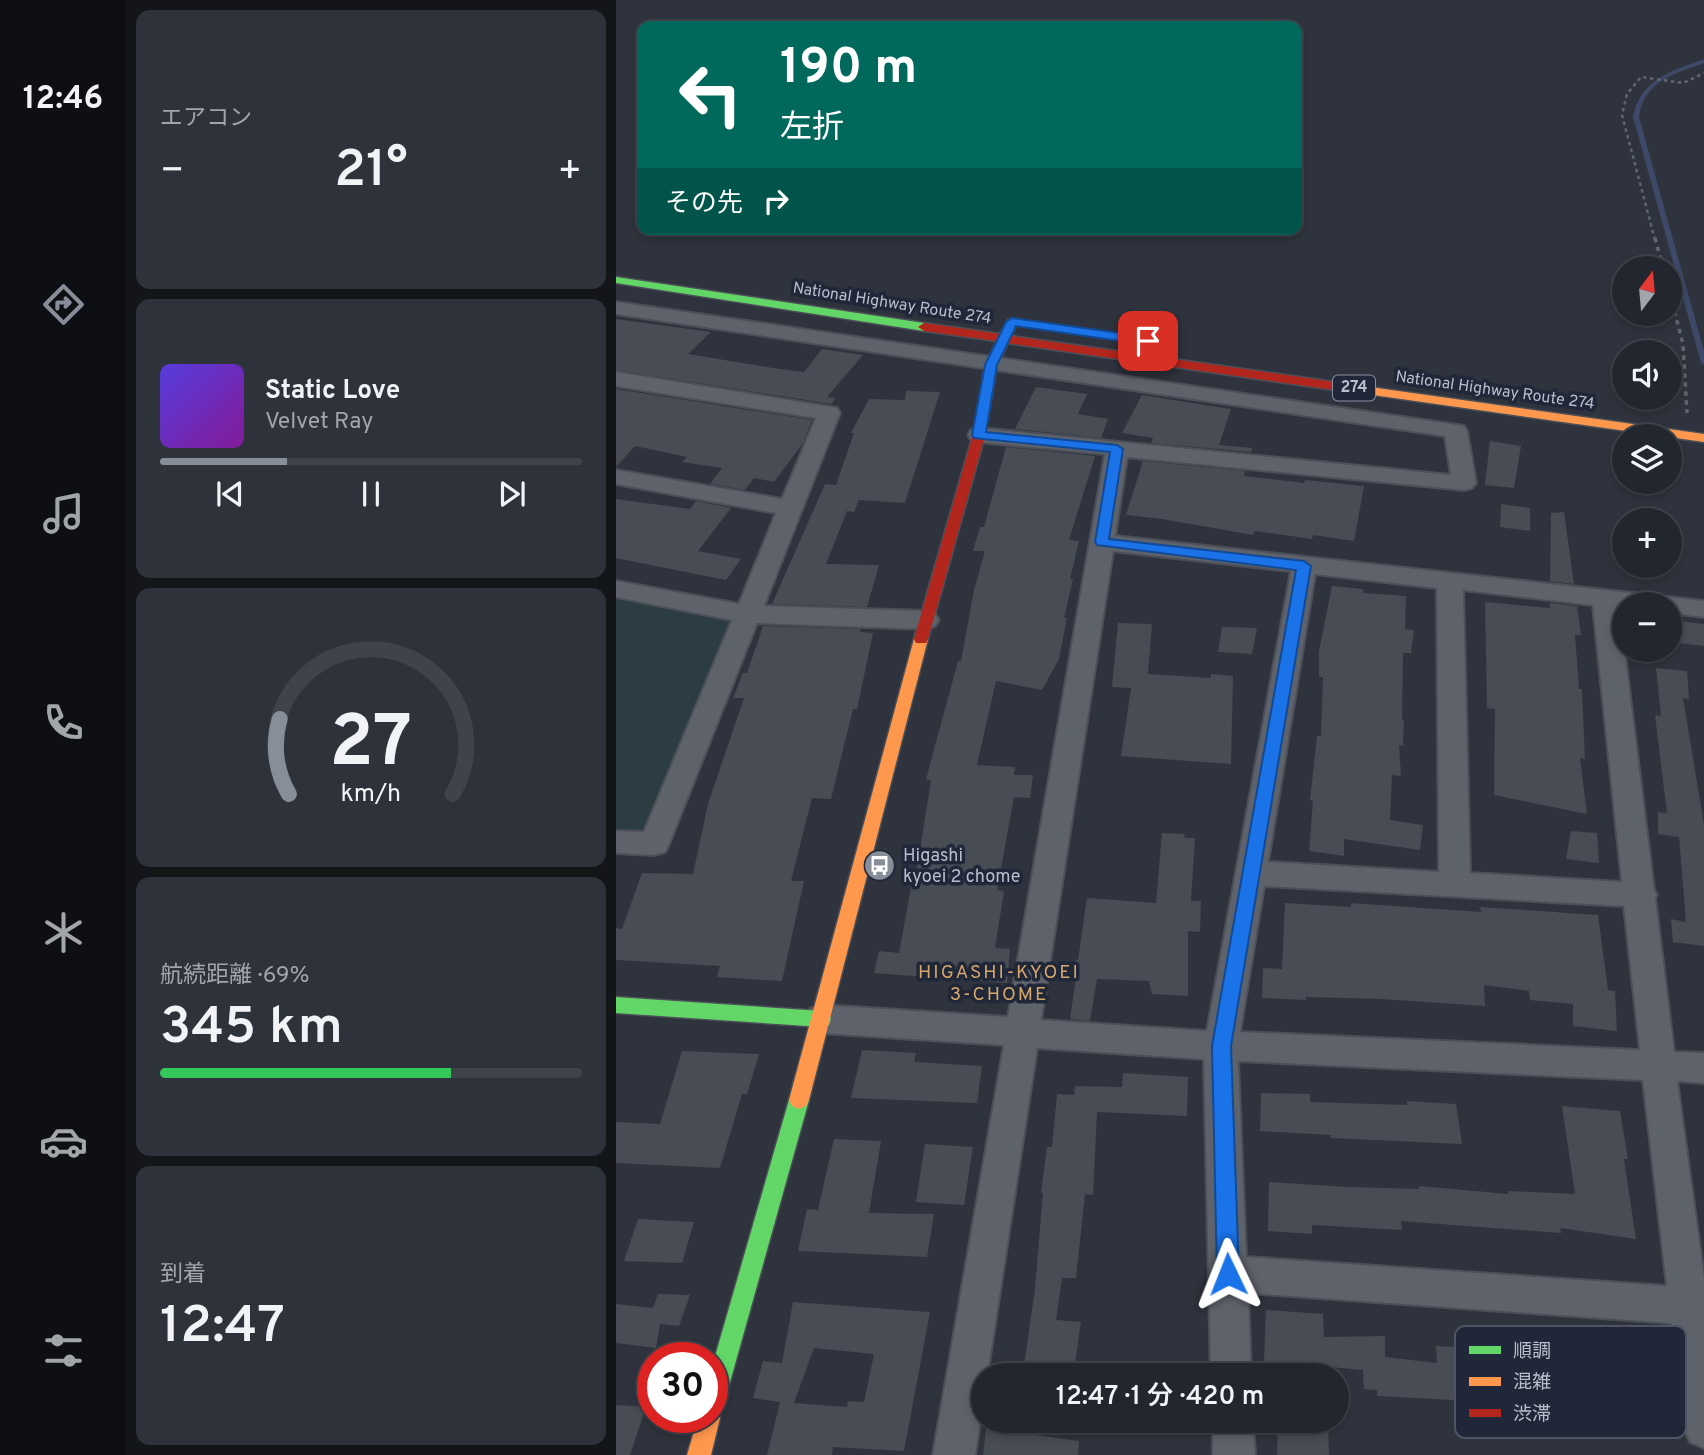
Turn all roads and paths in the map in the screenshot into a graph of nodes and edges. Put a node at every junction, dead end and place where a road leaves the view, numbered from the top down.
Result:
1 (1704, 73) edge
2 (1659, 256) edge
3 (616, 264) edge
4 (616, 280) edge
5 (820, 295) dead end
6 (616, 308) edge
7 (1012, 322) dead end
8 (1678, 326) edge
9 (1004, 339) junction
10 (991, 365) junction
11 (616, 379) edge
12 (1687, 416) dead end
13 (979, 435) junction
14 (1704, 438) edge
15 (1117, 449) junction
16 (616, 477) edge
17 (790, 508) junction
18 (1102, 542) junction
19 (1304, 566) junction
20 (1450, 582) junction
21 (616, 589) edge
22 (1605, 598) junction
23 (1612, 599) edge
24 (1682, 606) edge
25 (1704, 609) edge
26 (747, 614) junction
27 (926, 620) junction
28 (616, 842) edge
29 (1251, 873) junction
30 (1455, 884) junction
31 (1641, 895) junction
32 (616, 1005) edge
33 (822, 1019) junction
34 (1024, 1031) junction
35 (1221, 1046) junction
36 (1658, 1064) junction
37 (1704, 1068) edge
38 (1228, 1274) junction
39 (1689, 1306) junction
40 (728, 1351) edge
41 (1231, 1363) edge
42 (1704, 1428) edge
43 (705, 1433) edge
44 (1233, 1433) edge
45 (699, 1455) edge
46 (954, 1455) edge
47 (1234, 1455) edge

1 - 2 path
3 - 5 main road, National Highway Route 274
4 - 9 main road, National Highway Route 274 / 274
6 - 10 street
7 - 9 main road
8 - 12 path
9 - 10 main road
9 - 14 main road, National Highway Route 274 / 274
10 - 13 main road
10 - 15 street
11 - 17 street
13 - 15 street
13 - 27 main road
15 - 18 street
16 - 17 street
17 - 26 street
18 - 19 street
18 - 34 street
19 - 20 street
19 - 29 street
20 - 22 street
20 - 30 street
21 - 26 street
22 - 23 street
22 - 31 street
24 - 25 street
26 - 27 street
26 - 28 street
27 - 33 main road
29 - 30 street
29 - 35 street
30 - 31 street
31 - 36 street
32 - 33 main road
33 - 34 street
33 - 40 main road
34 - 35 street
34 - 46 street
35 - 36 street
35 - 38 street
36 - 37 street
36 - 39 street
38 - 39 street
38 - 41 street
39 - 42 street
43 - 45 main road
44 - 47 street

